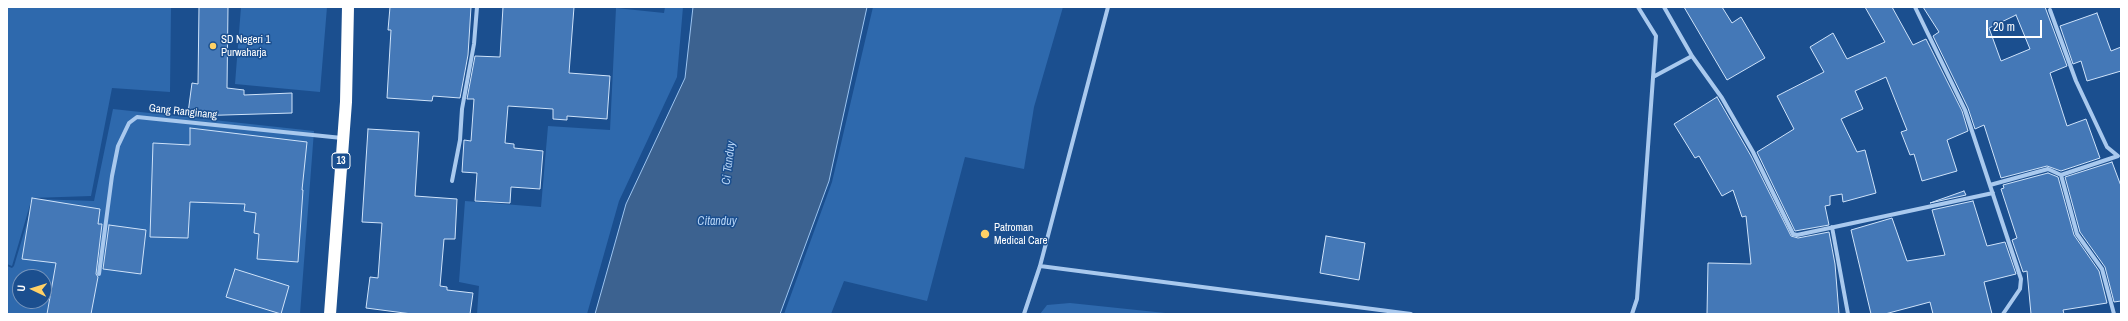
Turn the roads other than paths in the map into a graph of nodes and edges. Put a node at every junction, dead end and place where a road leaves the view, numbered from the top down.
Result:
1 (348, 7) edge
2 (477, 7) edge
3 (1108, 7) edge
4 (1638, 7) edge
5 (1664, 7) edge
6 (1915, 7) edge
7 (2050, 10) dead end
8 (1692, 56) junction
9 (1653, 77) junction
10 (343, 138) junction
11 (2119, 157) edge
12 (2061, 175) junction
13 (452, 181) dead end
14 (1990, 185) junction
15 (1992, 193) junction
16 (1832, 227) junction
17 (1040, 266) junction
18 (99, 274) dead end
19 (330, 314) edge
20 (1024, 314) edge
21 (1411, 314) edge
22 (1632, 314) edge
23 (1848, 314) edge
24 (2003, 314) edge
25 (2114, 314) edge

1 - 10 highway, 13
2 - 13 street
3 - 17 street
4 - 9 street
5 - 8 street
6 - 14 street
7 - 11 street
8 - 9 street
8 - 16 street
9 - 22 street
10 - 18 street, Gang Ranginang
10 - 19 highway, 13
11 - 12 street
12 - 14 street
12 - 25 street
14 - 15 street
15 - 16 street
15 - 24 street
16 - 23 street
17 - 20 street
17 - 21 street

